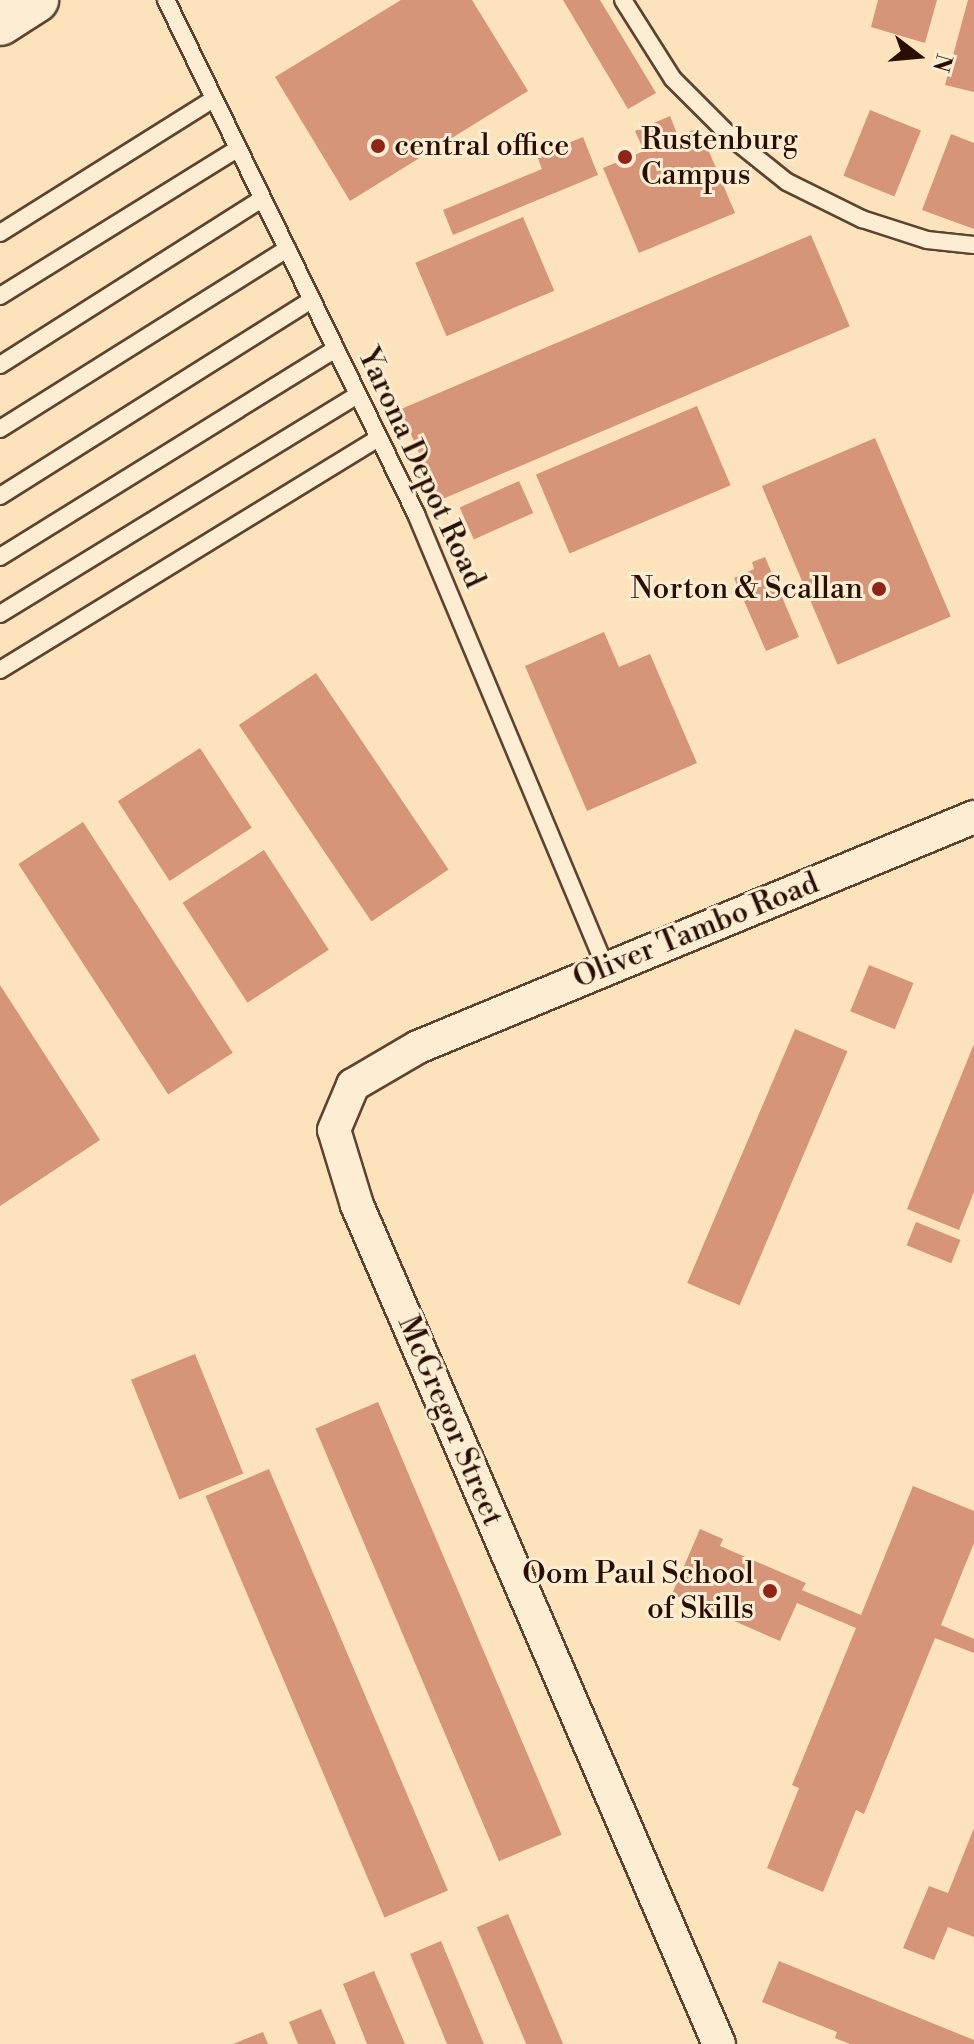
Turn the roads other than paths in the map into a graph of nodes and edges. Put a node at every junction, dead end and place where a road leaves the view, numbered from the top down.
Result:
1 (36, 0) edge
2 (166, 0) edge
3 (623, 0) edge
4 (0, 23) edge
5 (214, 99) junction
6 (237, 149) junction
7 (262, 199) junction
8 (0, 233) edge
9 (974, 245) edge
10 (287, 249) junction
11 (0, 296) edge
12 (311, 300) junction
13 (336, 349) junction
14 (0, 365) edge
15 (357, 395) junction
16 (0, 429) edge
17 (379, 438) junction
18 (0, 496) edge
19 (0, 557) edge
20 (0, 614) edge
21 (0, 670) edge
22 (974, 817) edge
23 (606, 968) junction
24 (418, 1047) joint
25 (719, 2044) edge

1 - 4 main road
2 - 5 lane, Yarona Depot Road
3 - 9 lane
5 - 6 lane, Yarona Depot Road
5 - 8 lane
6 - 7 lane, Yarona Depot Road
6 - 11 lane
7 - 10 lane, Yarona Depot Road
7 - 14 lane
10 - 12 lane, Yarona Depot Road
10 - 16 lane
12 - 13 lane, Yarona Depot Road
12 - 18 lane
13 - 15 lane, Yarona Depot Road
13 - 19 lane
15 - 17 lane, Yarona Depot Road
15 - 20 lane
17 - 21 lane
17 - 23 lane, Yarona Depot Road
22 - 23 street, Oliver Tambo Road
23 - 24 street, Oliver Tambo Road
24 - 25 street, McGregor Street

